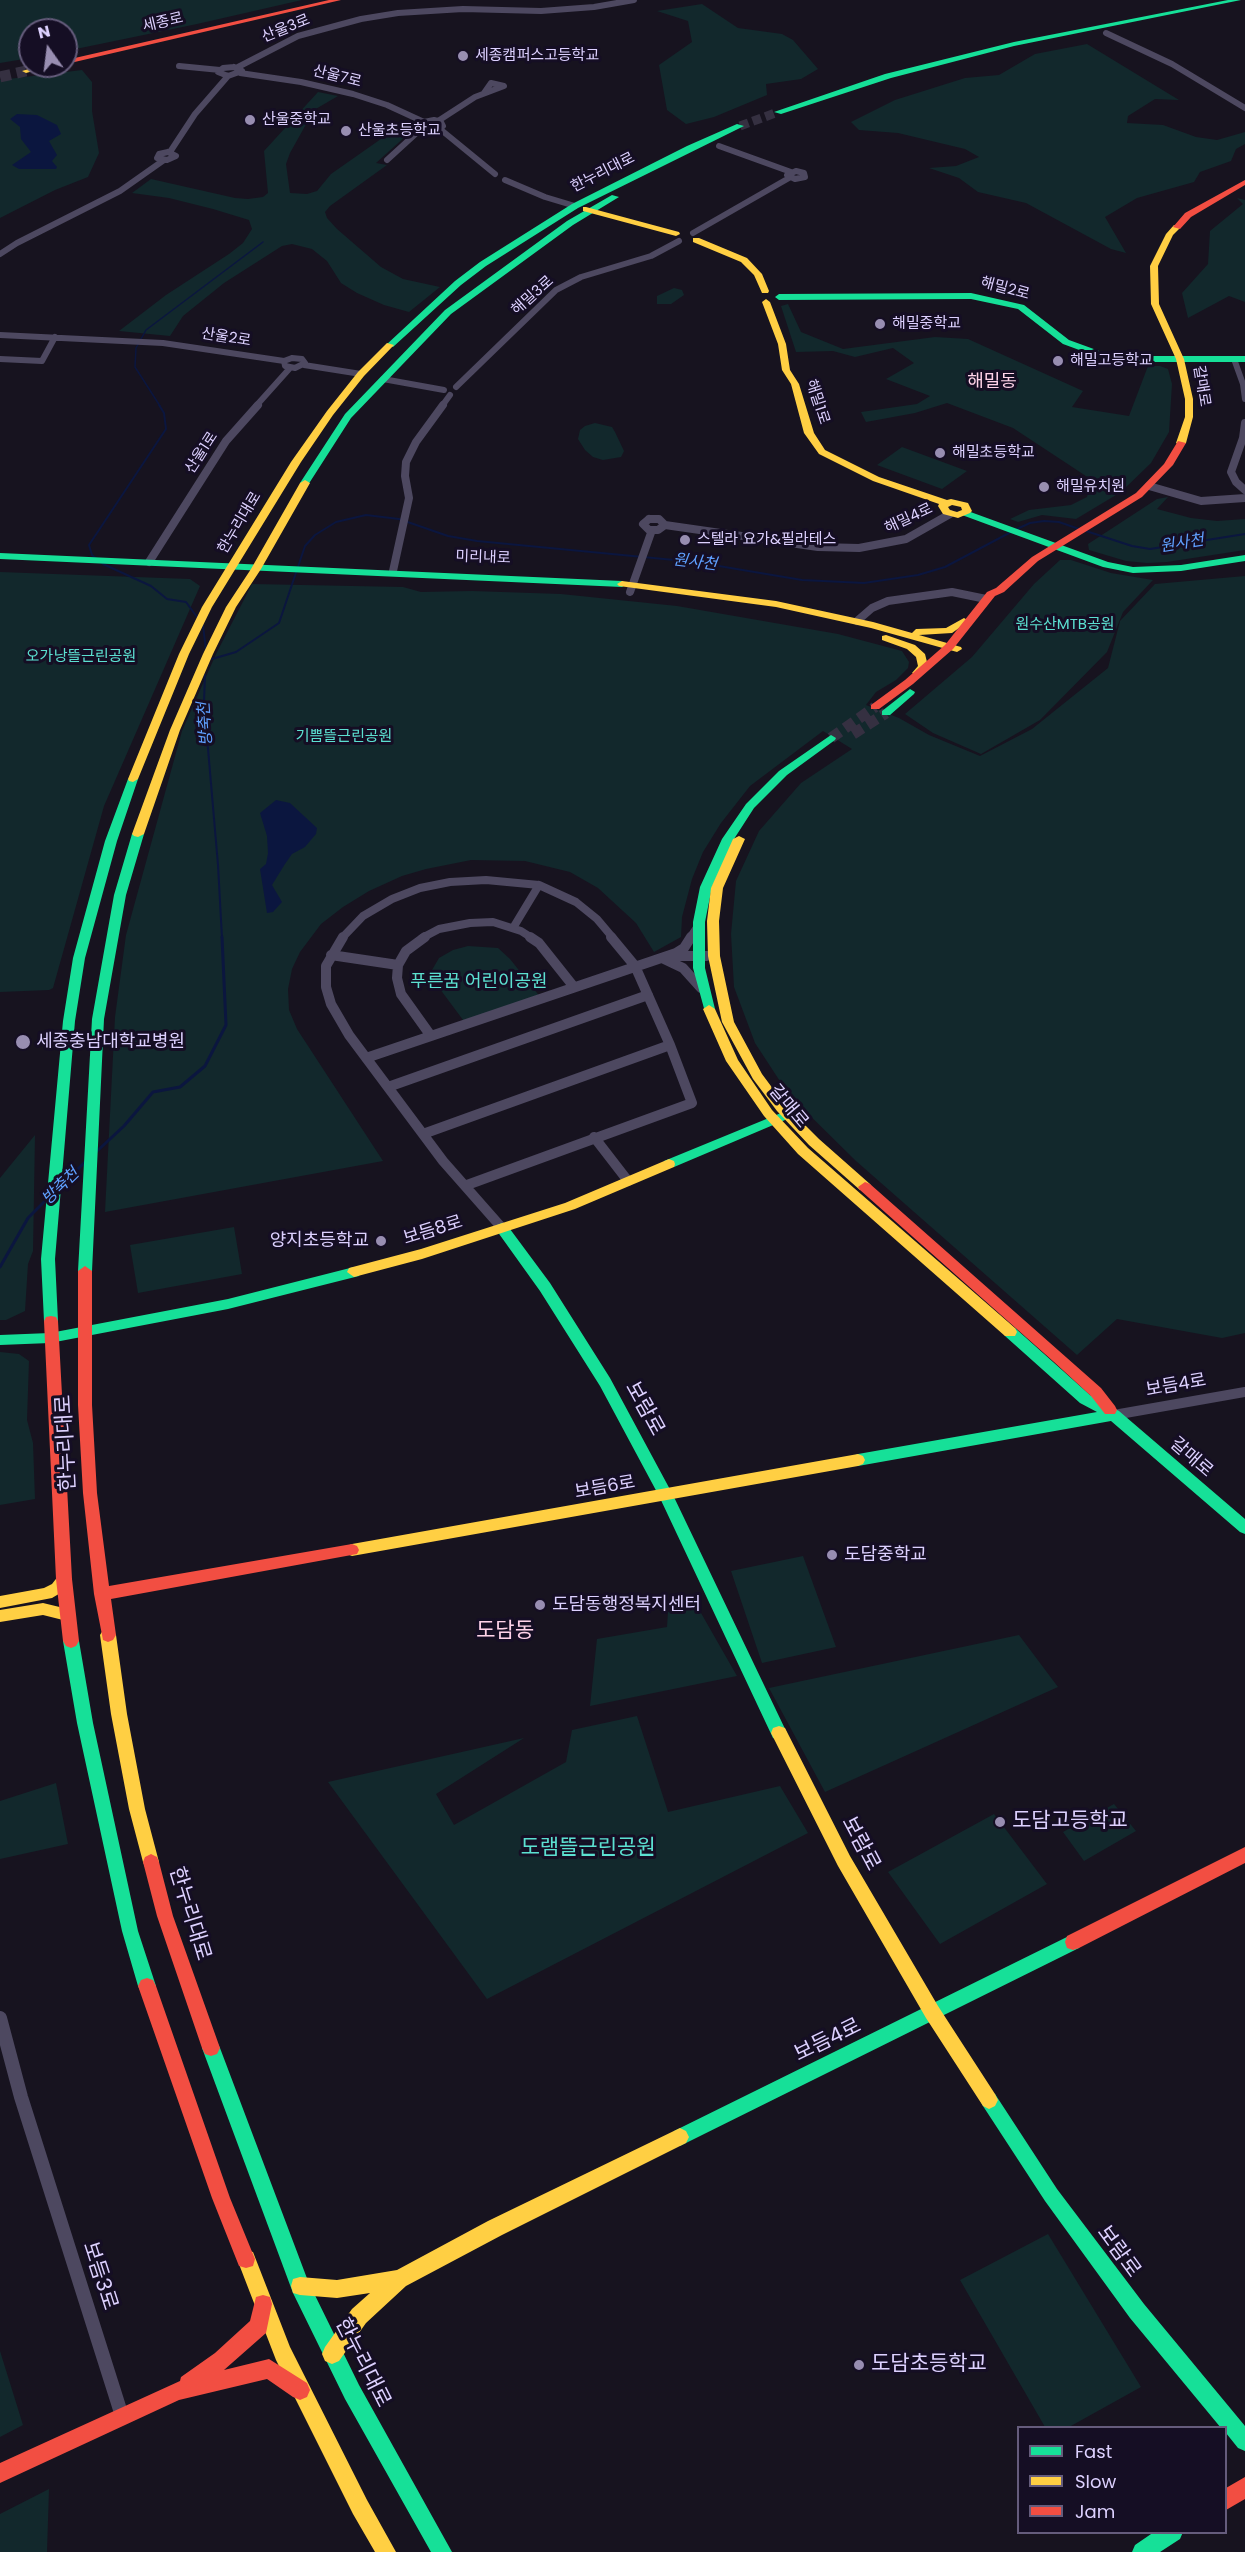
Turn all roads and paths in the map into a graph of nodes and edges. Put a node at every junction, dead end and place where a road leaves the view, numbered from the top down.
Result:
1 (317, 0) edge
2 (338, 0) edge
3 (634, 0) edge
4 (1238, 0) edge
5 (1245, 6) edge
6 (1106, 33) junction
7 (78, 54) edge
8 (78, 59) edge
9 (178, 66) dead end
10 (220, 70) junction
11 (239, 70) junction
12 (228, 76) junction
13 (484, 93) dead end
14 (1245, 108) edge
15 (438, 121) junction
16 (423, 125) junction
17 (440, 129) junction
18 (719, 146) junction
19 (387, 159) dead end
20 (1245, 182) edge
21 (575, 206) junction
22 (590, 210) junction
23 (695, 236) junction
24 (678, 238) junction
25 (0, 254) edge
26 (770, 297) junction
27 (0, 335) edge
28 (55, 337) junction
29 (0, 359) edge
30 (1180, 359) junction
31 (1239, 359) edge
32 (284, 361) junction
33 (304, 365) junction
34 (290, 368) junction
35 (361, 374) junction
36 (383, 379) junction
37 (447, 393) junction
38 (1245, 399) edge
39 (1245, 423) edge
40 (1245, 490) edge
41 (1144, 491) junction
42 (1245, 498) edge
43 (947, 508) junction
44 (1055, 546) junction
45 (0, 556) edge
46 (1245, 558) edge
47 (0, 565) edge
48 (147, 566) junction
49 (231, 570) junction
50 (393, 571) junction
51 (255, 572) junction
52 (332, 574) junction
53 (632, 588) junction
54 (1000, 590) junction
55 (986, 599) junction
56 (975, 613) junction
57 (857, 621) junction
58 (874, 630) junction
59 (950, 651) junction
60 (911, 680) junction
61 (539, 885) junction
62 (699, 926) junction
63 (513, 928) junction
64 (331, 955) junction
65 (698, 956) junction
66 (714, 956) junction
67 (662, 958) junction
68 (398, 965) junction
69 (636, 966) junction
70 (574, 987) junction
71 (704, 992) junction
72 (648, 995) junction
73 (430, 1036) junction
74 (670, 1045) junction
75 (366, 1058) junction
76 (388, 1087) junction
77 (780, 1117) junction
78 (423, 1134) junction
79 (594, 1137) junction
80 (628, 1181) junction
81 (467, 1185) junction
82 (502, 1228) junction
83 (80, 1333) junction
84 (50, 1338) junction
85 (1, 1340) edge
86 (1245, 1392) edge
87 (1114, 1415) junction
88 (666, 1495) junction
89 (1245, 1528) edge
90 (64, 1579) junction
91 (102, 1594) junction
92 (0, 1602) edge
93 (67, 1615) junction
94 (0, 1616) edge
95 (1245, 1855) edge
96 (932, 2012) junction
97 (0, 2018) edge
98 (399, 2279) junction
99 (300, 2286) junction
100 (263, 2304) junction
101 (332, 2354) junction
102 (178, 2391) junction
103 (302, 2392) junction
104 (122, 2416) junction
105 (1245, 2441) edge
106 (0, 2473) edge
107 (1245, 2487) edge
108 (1227, 2499) edge
109 (1170, 2534) edge
110 (386, 2552) edge
111 (442, 2552) edge
112 (1142, 2552) edge

1 - 7 main road, 세종로
2 - 8 main road, 세종로
3 - 11 street, 산울3로
4 - 6 main road
5 - 6 main road
6 - 14 street
9 - 10 street
10 - 11 street
10 - 12 street
11 - 12 street
11 - 16 street, 산울7로
12 - 25 street
13 - 15 street
15 - 16 street
15 - 17 street
16 - 17 street
16 - 19 street
17 - 21 street
18 - 21 main road, 한누리대로
18 - 22 main road, 한누리대로
18 - 23 street
20 - 30 main road, 갈매로
21 - 22 main road
21 - 35 main road, 한누리대로
22 - 24 main road
22 - 36 main road, 한누리대로
23 - 24 main road
23 - 26 main road, 해밀1로
24 - 37 street, 해밀3로
26 - 30 main road, 해밀2로
26 - 43 main road, 해밀1로
27 - 28 street
28 - 29 street
28 - 32 street, 산울2로
30 - 31 main road, 해밀2로
30 - 41 main road, 갈매로
31 - 38 street
32 - 33 street, 산울2로
32 - 34 street
33 - 34 street
33 - 35 street
34 - 48 street, 산울1로
35 - 49 main road, 한누리대로
36 - 37 street
36 - 51 main road, 한누리대로
37 - 50 street
39 - 40 street
41 - 42 street
41 - 44 main road, 갈매로
43 - 44 main road, 해밀1로
43 - 53 street, 해밀4로
44 - 46 main road
44 - 54 main road, 갈매로
45 - 48 main road, 미리내로
47 - 48 main road, 미리내로
48 - 49 main road, 미리내로
49 - 51 main road, 미리내로
49 - 84 main road, 한누리대로
50 - 52 main road, 미리내로
50 - 53 main road, 미리내로
51 - 52 main road, 미리내로
51 - 83 main road, 한누리대로
52 - 53 main road, 미리내로
53 - 57 main road, 미리내로
53 - 58 main road, 미리내로
54 - 55 main road, 갈매로
54 - 59 main road, 갈매로
55 - 56 main road, 갈매로
55 - 57 street
56 - 58 main road
56 - 59 main road, 갈매로
57 - 58 main road, 미리내로
58 - 59 main road, 미리내로
58 - 60 main road
59 - 60 main road, 갈매로
59 - 60 main road, 갈매로
61 - 63 street
61 - 64 street
61 - 69 street
62 - 65 main road, 갈매로
62 - 66 main road, 갈매로
62 - 67 street
63 - 68 street
63 - 70 street
64 - 68 street
64 - 75 street
65 - 66 street
65 - 67 street
65 - 71 main road, 갈매로
66 - 77 main road, 갈매로
67 - 69 street
67 - 71 street
68 - 73 street
69 - 70 street
69 - 72 street
70 - 73 street
71 - 77 main road, 갈매로
72 - 74 street
72 - 76 street
73 - 75 street
74 - 78 street
74 - 79 street
75 - 76 street
76 - 78 street
77 - 80 main road, 보듬8로
77 - 87 main road, 갈매로
78 - 81 street
79 - 80 street
79 - 81 street
80 - 82 main road, 보듬8로
81 - 82 street
82 - 83 main road, 보듬8로
82 - 88 main road, 보람로
83 - 84 main road, 보듬8로
83 - 91 main road, 한누리대로
84 - 85 main road, 보듬8로
84 - 90 main road, 한누리대로
86 - 87 street, 보듬4로
87 - 88 main road, 보듬6로
87 - 89 main road, 갈매로
88 - 91 main road, 보듬6로
88 - 96 main road, 보람로
90 - 92 main road
90 - 93 main road, 한누리대로
91 - 99 main road, 한누리대로
93 - 94 main road
93 - 100 main road, 한누리대로
95 - 96 main road, 보듬4로
96 - 98 main road, 보듬4로
96 - 105 main road, 보람로
97 - 104 street, 보듬3로
98 - 99 main road
98 - 101 main road
99 - 101 main road, 한누리대로
100 - 102 main road
100 - 103 main road, 한누리대로
101 - 111 main road, 한누리대로
102 - 103 main road
102 - 104 main road
103 - 110 main road, 한누리대로
104 - 106 main road
107 - 108 main road
109 - 112 main road

